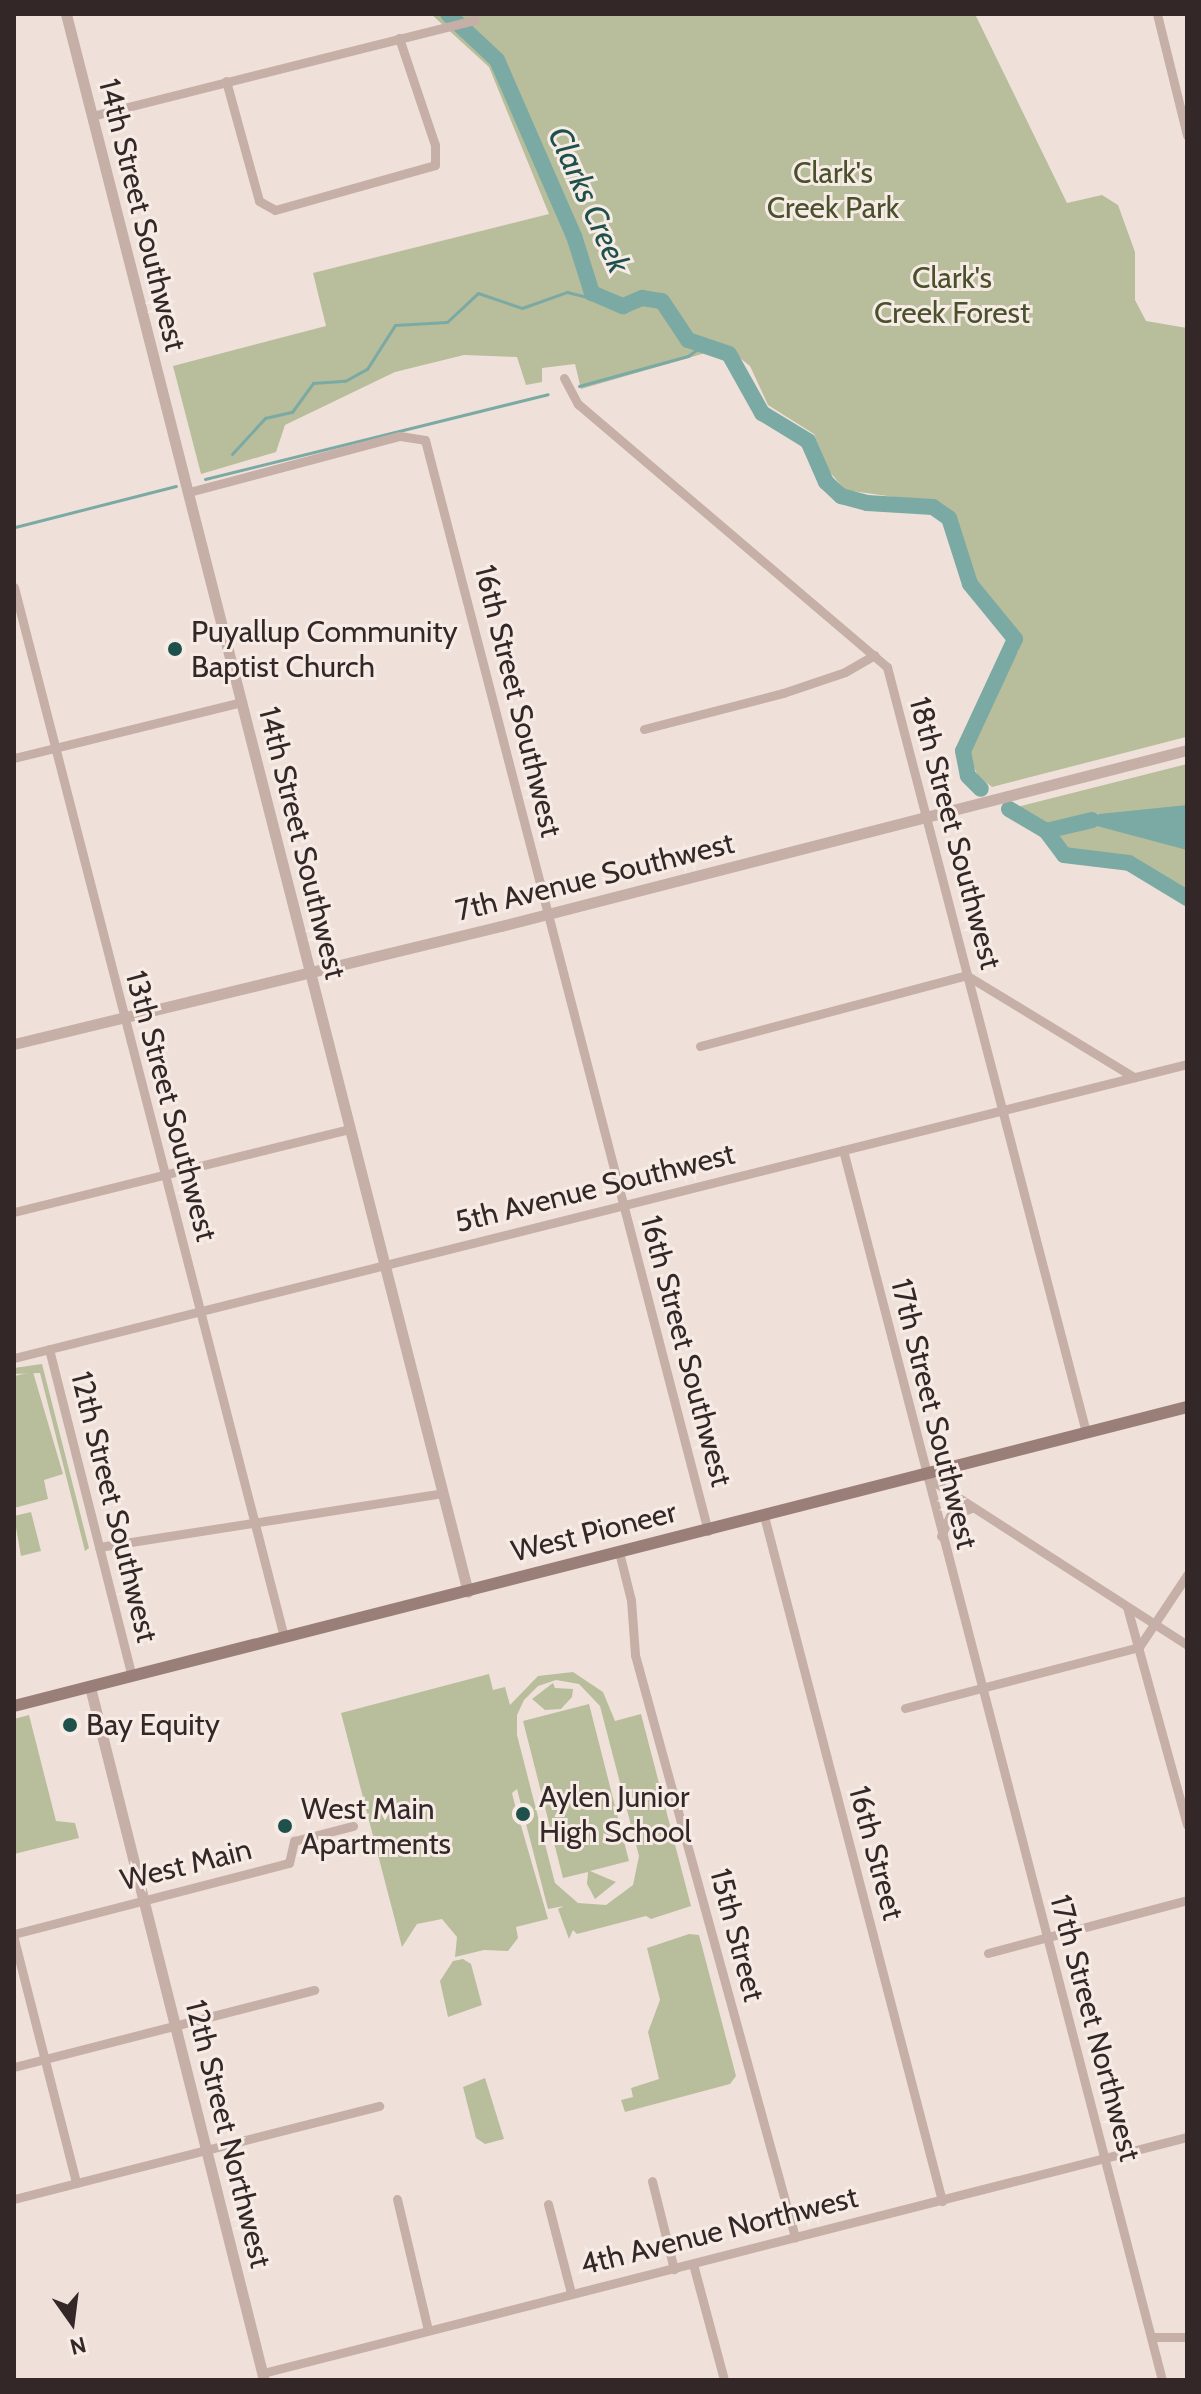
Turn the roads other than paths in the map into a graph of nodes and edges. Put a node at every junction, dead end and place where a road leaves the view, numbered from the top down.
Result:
1 (66, 14) edge
2 (1157, 14) edge
3 (475, 20) dead end
4 (399, 38) junction
5 (226, 81) junction
6 (92, 116) junction
7 (1187, 135) edge
8 (564, 378) dead end
9 (189, 492) junction
10 (14, 587) edge
11 (874, 655) junction
12 (242, 702) junction
13 (644, 729) dead end
14 (54, 748) junction
15 (1187, 750) edge
16 (14, 758) edge
17 (925, 818) junction
18 (547, 914) junction
19 (310, 972) junction
20 (966, 975) junction
21 (123, 1018) junction
22 (14, 1044) edge
23 (700, 1046) dead end
24 (1187, 1064) edge
25 (1134, 1077) junction
26 (1002, 1110) junction
27 (350, 1129) junction
28 (843, 1150) junction
29 (165, 1175) junction
30 (624, 1205) junction
31 (14, 1212) edge
32 (385, 1265) junction
33 (200, 1312) junction
34 (49, 1349) junction
35 (14, 1358) edge
36 (1187, 1407) edge
37 (1086, 1432) junction
38 (925, 1476) junction
39 (443, 1493) junction
40 (972, 1508) junction
41 (764, 1516) junction
42 (255, 1523) junction
43 (708, 1531) junction
44 (940, 1540) junction
45 (99, 1547) junction
46 (619, 1552) junction
47 (1187, 1575) edge
48 (468, 1592) junction
49 (1127, 1607) junction
50 (1155, 1625) junction
51 (284, 1637) junction
52 (1187, 1645) edge
53 (1139, 1647) junction
54 (132, 1676) junction
55 (90, 1687) junction
56 (980, 1688) junction
57 (14, 1706) edge
58 (905, 1708) dead end
59 (1187, 1825) edge
60 (353, 1826) dead end
61 (144, 1900) junction
62 (1187, 1900) edge
63 (14, 1937) edge
64 (1046, 1937) junction
65 (988, 1953) dead end
66 (314, 1990) dead end
67 (176, 2024) junction
68 (45, 2059) junction
69 (14, 2067) edge
70 (379, 2106) dead end
71 (1187, 2137) edge
72 (208, 2150) junction
73 (1104, 2159) junction
74 (652, 2181) dead end
75 (76, 2183) junction
76 (14, 2199) edge
77 (397, 2199) dead end
78 (942, 2201) junction
79 (548, 2204) dead end
80 (795, 2237) junction
81 (693, 2264) junction
82 (674, 2269) junction
83 (571, 2293) junction
84 (428, 2330) junction
85 (1152, 2337) junction
86 (1187, 2337) edge
87 (264, 2376) edge
88 (724, 2380) edge
89 (1162, 2380) edge

1 - 6 street, 14th Street Southwest
2 - 7 street
3 - 4 street
4 - 5 street
4 - 5 street
5 - 6 street
6 - 9 street, 14th Street Southwest
8 - 11 street, 18th Street Southwest
9 - 12 street, 14th Street Southwest
9 - 18 street, 16th Street Southwest
10 - 14 street, 13th Street Southwest
11 - 13 street
11 - 17 street, 18th Street Southwest
12 - 14 street
12 - 19 street, 14th Street Southwest
14 - 16 street
14 - 21 street, 13th Street Southwest
15 - 17 street, 7th Avenue Southwest
17 - 18 street, 7th Avenue Southwest
17 - 20 street, 18th Street Southwest
18 - 19 street, 7th Avenue Southwest
18 - 30 street, 16th Street Southwest
19 - 21 street, 7th Avenue Southwest
19 - 27 street, 14th Street Southwest
20 - 23 street
20 - 25 street
20 - 26 street, 18th Street Southwest
21 - 22 street, 7th Avenue Southwest
21 - 29 street, 13th Street Southwest
24 - 25 street, 5th Avenue Southwest
25 - 26 street, 5th Avenue Southwest
26 - 28 street, 5th Avenue Southwest
26 - 37 street, 18th Street Southwest
27 - 29 street
27 - 32 street, 14th Street Southwest
28 - 30 street, 5th Avenue Southwest
28 - 38 street, 17th Street Southwest
29 - 31 street
29 - 33 street, 13th Street Southwest
30 - 32 street, 5th Avenue Southwest
30 - 43 street, 16th Street Southwest
32 - 33 street, 5th Avenue Southwest
32 - 39 street, 14th Street Southwest
33 - 34 street, 5th Avenue Southwest
33 - 42 street, 13th Street Southwest
34 - 35 street, 5th Avenue Southwest
34 - 45 street, 12th Street Southwest
36 - 37 main road, West Pioneer
37 - 38 main road, West Pioneer
38 - 40 street
38 - 41 main road, West Pioneer
38 - 44 street, 17th Street Southwest
39 - 42 street
39 - 48 street, 14th Street Southwest
40 - 44 street
40 - 49 street
41 - 43 main road, West Pioneer
41 - 78 street, 16th Street
42 - 45 street
42 - 51 street, 13th Street Southwest
43 - 46 main road, West Pioneer
44 - 56 street, 17th Street Southwest
45 - 54 street, 12th Street Southwest
46 - 48 main road, West Pioneer
46 - 80 street, 15th Street
47 - 50 street
48 - 51 main road, West Pioneer
49 - 50 street
49 - 53 street
50 - 52 street
50 - 53 street
51 - 54 main road, West Pioneer
53 - 56 street
53 - 59 street
54 - 55 main road, West Pioneer
55 - 57 main road, West Pioneer
55 - 61 street
56 - 58 street
56 - 64 street, 17th Street Northwest
60 - 61 street, West Main
61 - 63 street, West Main
61 - 67 street, 12th Street Northwest
62 - 64 street
63 - 68 street
64 - 65 street
64 - 73 street, 17th Street Northwest
66 - 67 street
67 - 68 street
67 - 72 street, 12th Street Northwest
68 - 69 street
68 - 75 street
70 - 72 street
71 - 73 street, 4th Avenue Northwest
72 - 75 street
72 - 87 street, 12th Street Northwest
73 - 78 street, 4th Avenue Northwest
73 - 85 street, 17th Street Northwest
74 - 82 street
75 - 76 street
77 - 84 street
78 - 80 street, 4th Avenue Northwest
79 - 83 street
80 - 81 street, 4th Avenue Northwest
81 - 82 street, 4th Avenue Northwest
81 - 88 street
82 - 83 street, 4th Avenue Northwest
83 - 84 street, 4th Avenue Northwest
84 - 87 street, 4th Avenue Northwest
85 - 86 street
85 - 89 street, 17th Street Northwest

